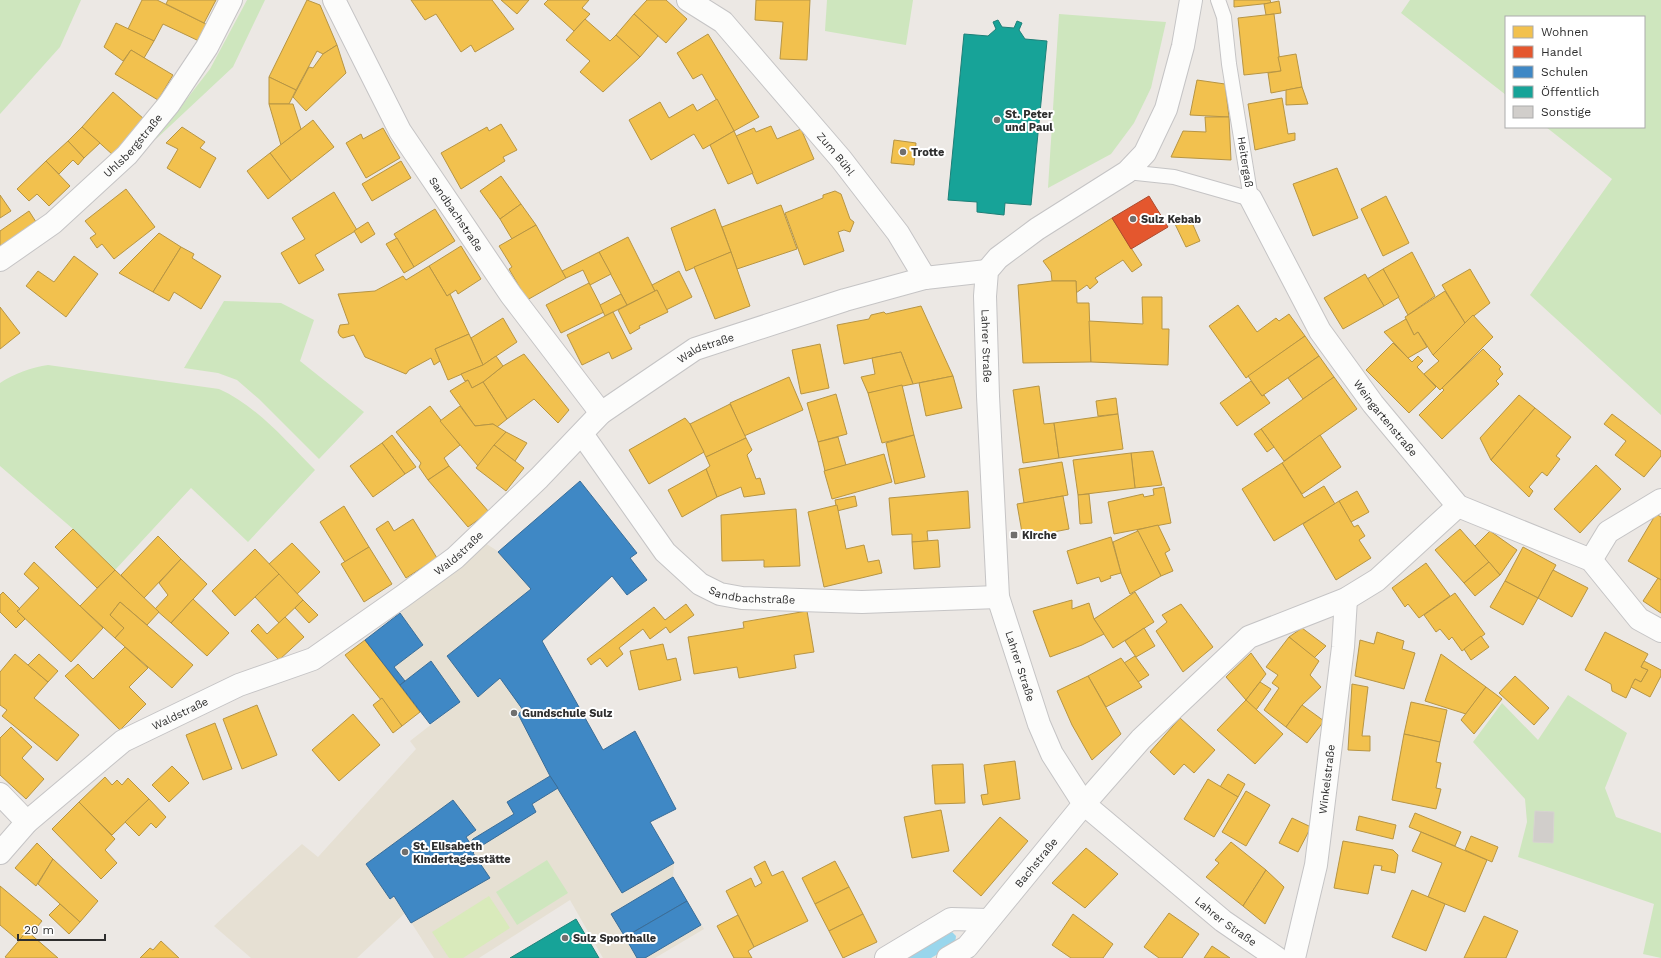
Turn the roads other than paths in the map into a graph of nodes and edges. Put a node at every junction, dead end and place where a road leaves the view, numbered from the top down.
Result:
1 (232, 0) edge
2 (334, 0) edge
3 (688, 0) edge
4 (1191, 0) edge
5 (1218, 0) edge
6 (1127, 172) junction
7 (1251, 199) junction
8 (0, 260) edge
9 (987, 271) junction
10 (925, 278) junction
11 (601, 413) junction
12 (582, 434) junction
13 (1661, 500) edge
14 (1458, 506) junction
15 (1591, 560) junction
16 (998, 597) junction
17 (1346, 599) junction
18 (1661, 631) edge
19 (0, 794) edge
20 (1084, 804) junction
21 (27, 822) junction
22 (0, 853) edge
23 (988, 920) junction
24 (886, 958) edge
25 (948, 958) edge
26 (1277, 958) edge
27 (1294, 958) edge

1 - 8 street, Uhlsbergstraße
2 - 11 street, Sandbachstraße
3 - 10 street, Zum Bühl
4 - 6 street
5 - 7 lane, Heitergaß
6 - 7 lane, Heitergaß
6 - 9 street
7 - 14 street, Weingartenstraße
9 - 10 street
9 - 16 street, Lahrer Straße
10 - 11 street, Waldstraße
11 - 12 street, Waldstraße
12 - 16 street, Sandbachstraße
12 - 21 street, Waldstraße
13 - 15 street
14 - 15 street, Weingartenstraße
14 - 17 street
15 - 18 street, Weingartenstraße
16 - 20 street, Lahrer Straße
17 - 20 street
17 - 27 street, Winkelstraße
19 - 21 street
20 - 23 street, Bachstraße
20 - 26 street, Lahrer Straße
21 - 22 street, Waldstraße
23 - 24 street
23 - 25 street, Bachstraße

